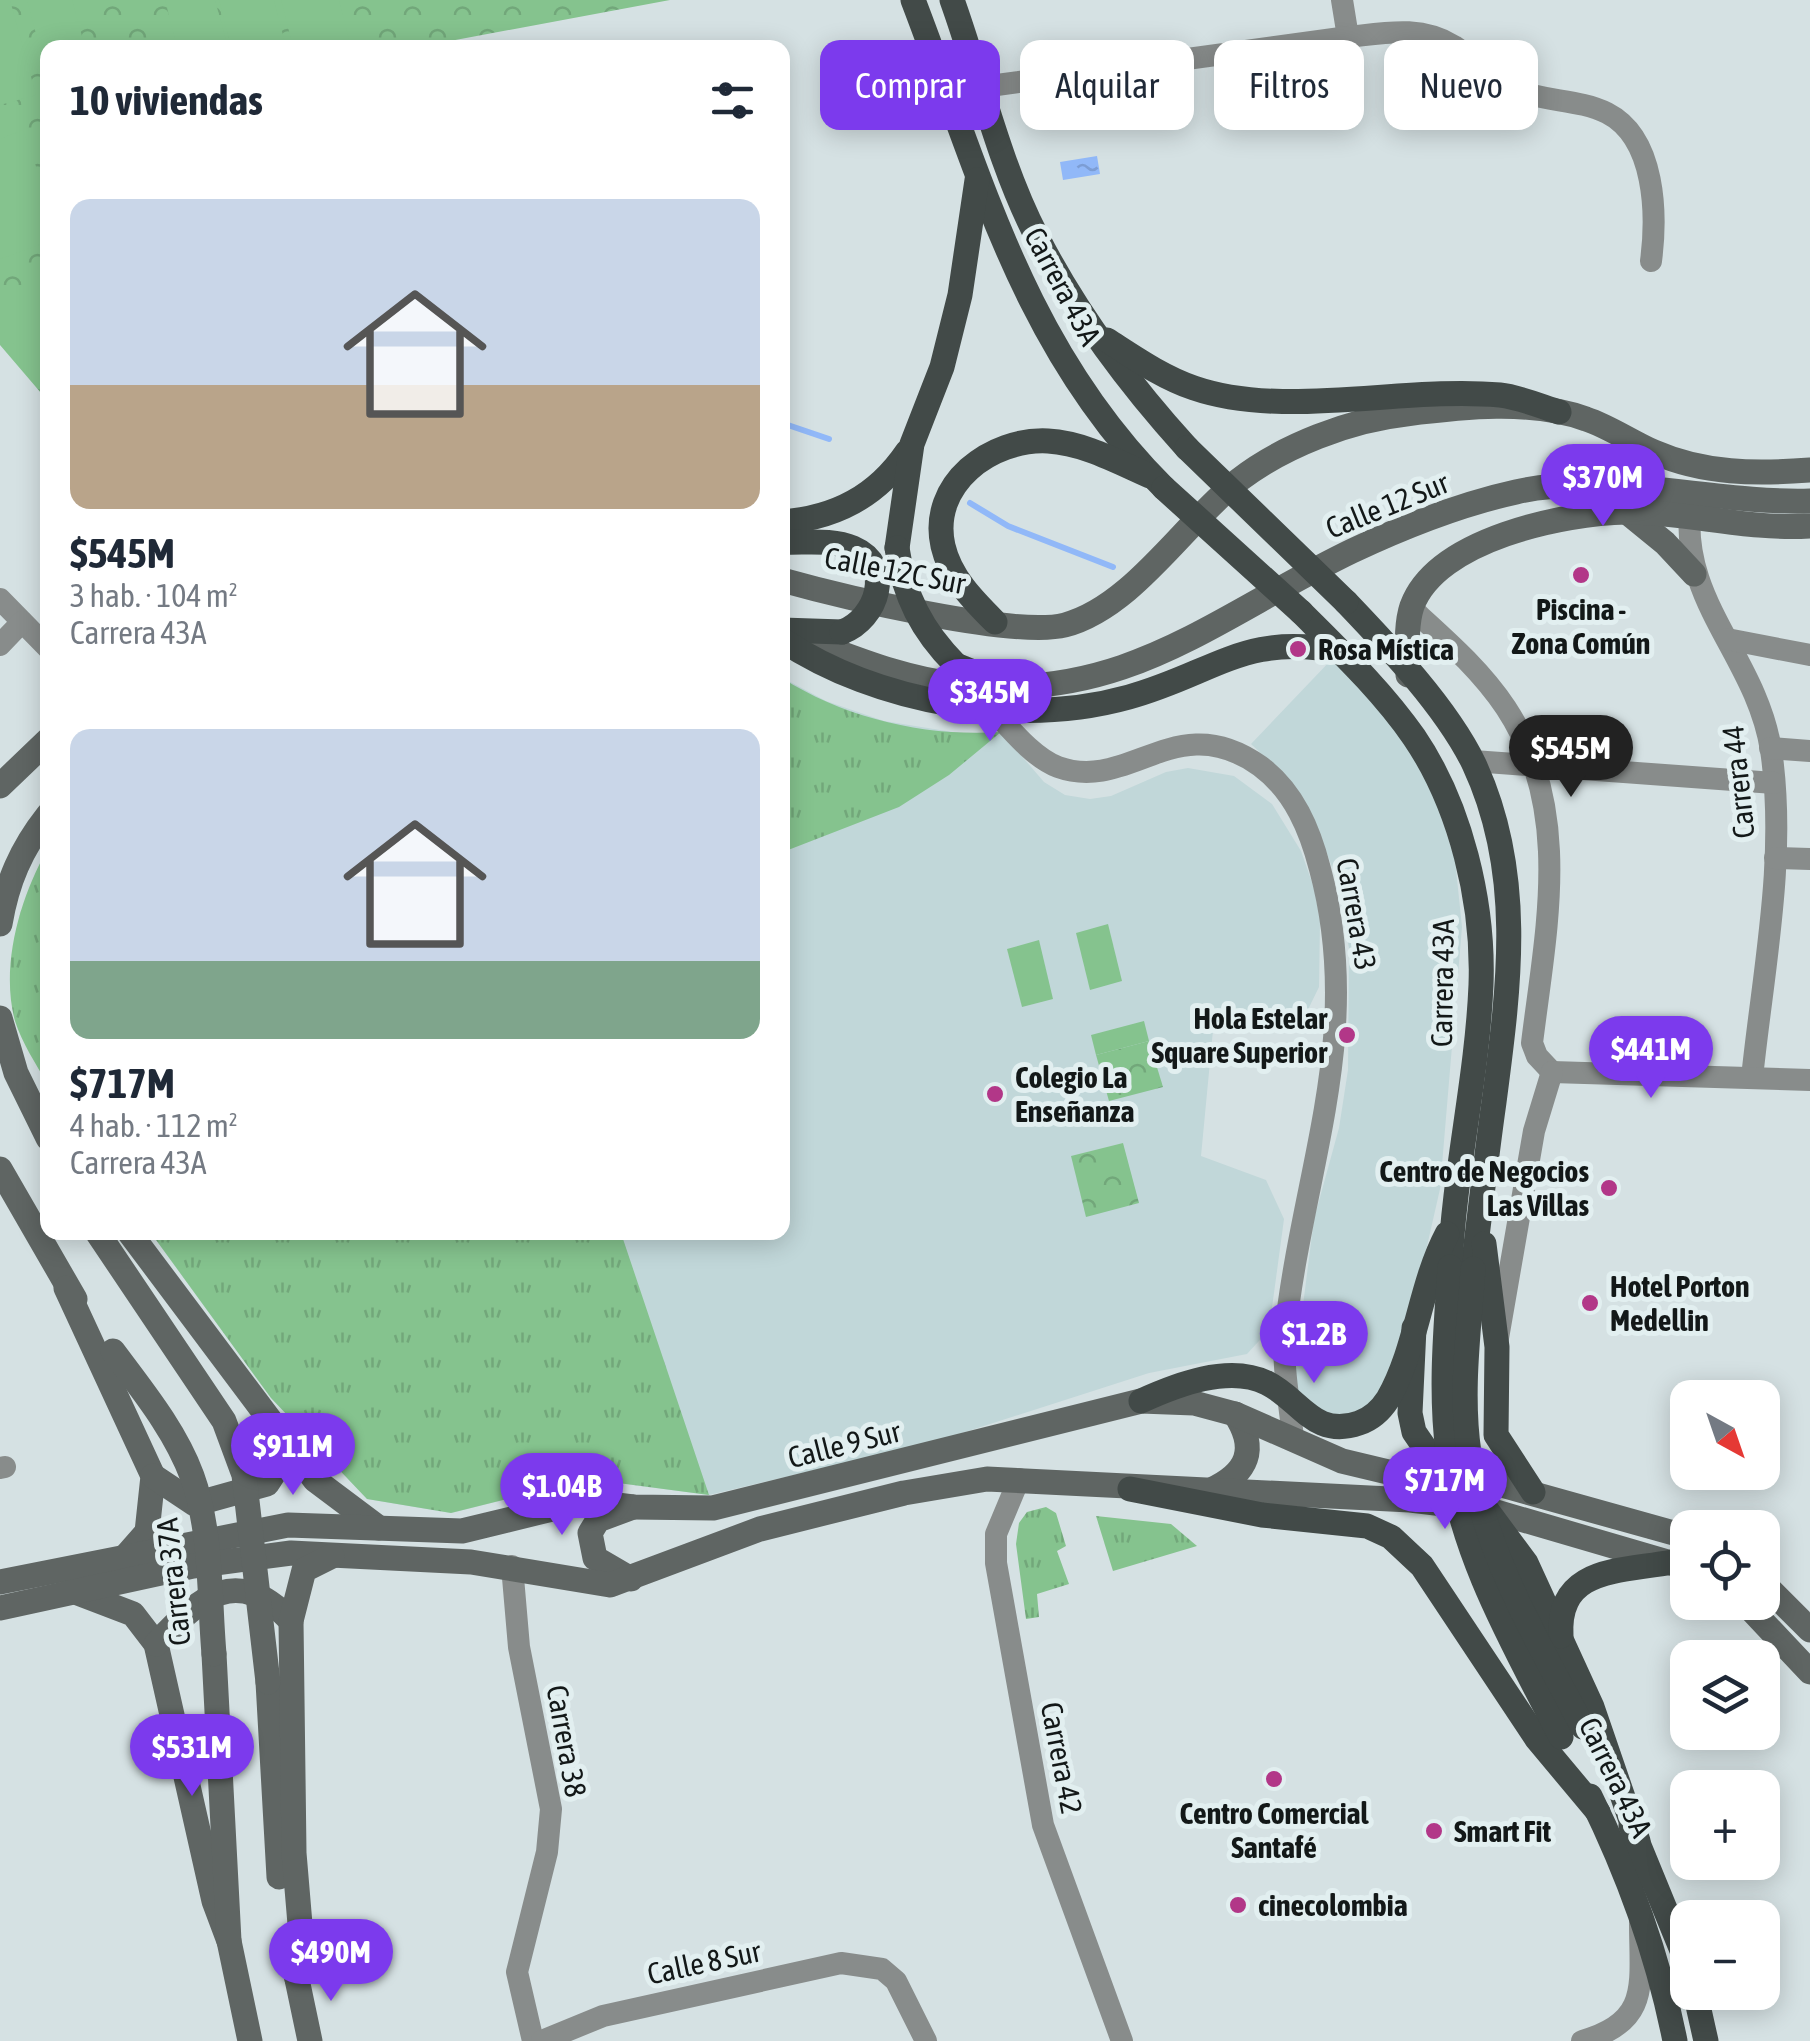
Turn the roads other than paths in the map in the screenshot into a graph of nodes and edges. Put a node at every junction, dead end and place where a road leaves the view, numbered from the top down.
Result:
1 (913, 0) edge
2 (952, 0) edge
3 (1342, 0) edge
4 (1348, 37) junction
5 (966, 40) edge
6 (1000, 85) edge
7 (998, 130) edge
8 (977, 174) junction
9 (1651, 261) dead end
10 (1090, 328) junction
11 (1559, 412) junction
12 (912, 444) junction
13 (1810, 453) edge
14 (1810, 470) edge
15 (1739, 472) junction
16 (1160, 483) junction
17 (1624, 500) junction
18 (1810, 501) edge
19 (1690, 507) junction
20 (790, 520) edge
21 (1810, 526) edge
22 (790, 543) edge
23 (1694, 574) junction
24 (790, 582) edge
25 (0, 599) edge
26 (1411, 608) junction
27 (22, 622) junction
28 (995, 622) junction
29 (790, 631) edge
30 (790, 634) edge
31 (1727, 638) junction
32 (40, 640) edge
33 (790, 645) edge
34 (0, 646) edge
35 (1341, 652) junction
36 (1810, 656) edge
37 (1408, 674) junction
38 (1013, 688) junction
39 (990, 707) junction
40 (1040, 708) junction
41 (1027, 743) junction
42 (40, 748) edge
43 (1770, 748) junction
44 (1810, 752) edge
45 (1472, 762) junction
46 (1535, 767) junction
47 (1774, 784) junction
48 (0, 786) edge
49 (40, 825) edge
50 (1775, 858) junction
51 (1810, 859) edge
52 (0, 924) edge
53 (0, 1018) edge
54 (1552, 1072) junction
55 (1752, 1078) junction
56 (1810, 1080) edge
57 (28, 1099) junction
58 (40, 1113) edge
59 (40, 1122) edge
60 (0, 1169) edge
61 (1480, 1217) junction
62 (1452, 1225) junction
63 (103, 1240) edge
64 (135, 1240) edge
65 (1461, 1268) junction
66 (66, 1288) junction
67 (1414, 1328) junction
68 (1285, 1338) junction
69 (1497, 1346) junction
70 (1251, 1380) junction
71 (1141, 1401) junction
72 (1290, 1402) junction
73 (260, 1409) junction
74 (1235, 1414) junction
75 (1293, 1439) junction
76 (153, 1476) junction
77 (1445, 1476) junction
78 (1019, 1479) junction
79 (1130, 1488) junction
80 (1212, 1490) junction
81 (1533, 1492) junction
82 (633, 1507) junction
83 (1486, 1509) junction
84 (378, 1528) junction
85 (1670, 1532) edge
86 (337, 1554) junction
87 (125, 1557) junction
88 (1670, 1562) edge
89 (512, 1566) junction
90 (1670, 1566) edge
91 (630, 1579) junction
92 (0, 1582) edge
93 (74, 1592) junction
94 (1780, 1600) edge
95 (0, 1608) edge
96 (291, 1620) junction
97 (1761, 1620) edge
98 (1810, 1630) edge
99 (1561, 1642) junction
100 (156, 1644) junction
101 (1810, 1672) edge
102 (1572, 1732) junction
103 (1598, 1812) junction
104 (1638, 1841) junction
105 (1640, 1910) junction
106 (1670, 1920) edge
107 (229, 1941) junction
108 (297, 1979) junction
109 (1699, 2010) edge
110 (250, 2041) edge
111 (310, 2041) edge
112 (533, 2041) edge
113 (542, 2041) edge
114 (926, 2041) edge
115 (1122, 2041) edge
116 (1582, 2041) edge
117 (1675, 2041) edge
118 (1706, 2041) edge

1 - 8 main road, Carrera 43A
2 - 5 main road, Carrera 43A
3 - 4 street
4 - 6 street
4 - 9 street
7 - 10 main road, Carrera 43A
8 - 12 main road
8 - 16 main road, Carrera 43A
10 - 11 main road
10 - 37 main road, Carrera 43A, bridge
11 - 15 main road
11 - 28 main road
12 - 20 main road
12 - 38 main road, bridge
13 - 15 main road
14 - 15 main road
16 - 28 main road
16 - 35 main road, Carrera 43A, bridge
17 - 19 main road, Calle 12 Sur
17 - 23 main road
17 - 26 main road, Calle 12 Sur
17 - 38 main road, Calle 12 Sur
18 - 19 main road, Calle 12 Sur
19 - 21 main road, Calle 12 Sur
19 - 23 street, Carrera 44
22 - 29 main road, bridge
23 - 31 street, Carrera 44
24 - 28 main road, Calle 12C Sur
25 - 27 street
26 - 37 main road
26 - 46 street
27 - 32 street
27 - 34 street
30 - 38 main road
31 - 36 street
31 - 43 street, Carrera 44
33 - 39 main road
35 - 40 main road
35 - 62 main road, Carrera 43A
37 - 45 main road, Carrera 43A
39 - 40 main road
39 - 41 street, Carrera 43
40 - 41 street
41 - 68 street, Carrera 43
42 - 48 main road
43 - 44 street
43 - 47 street, Carrera 44
45 - 46 street
45 - 61 main road, Carrera 43A
46 - 47 street
46 - 54 street
47 - 50 street, Carrera 44
49 - 52 main road
50 - 51 street
50 - 55 street, Carrera 44
53 - 57 main road
54 - 55 street
54 - 69 street
55 - 56 street
57 - 58 main road
57 - 59 main road
60 - 66 main road, Carrera 37A
61 - 65 main road, Carrera 43A
61 - 69 main road
62 - 65 main road, Carrera 43A
62 - 67 main road
63 - 108 main road, bridge
64 - 73 main road
65 - 102 main road, Carrera 43A, bridge
66 - 76 main road
66 - 107 main road, Carrera 37A, bridge
67 - 72 main road
67 - 77 main road
68 - 70 street
68 - 72 street, Carrera 43
69 - 81 main road
70 - 71 main road
70 - 72 main road
71 - 74 main road, Calle 9 Sur
71 - 82 main road, Calle 9 Sur
72 - 75 street, Carrera 43
73 - 76 main road
73 - 84 main road
74 - 75 main road, Calle 9 Sur
74 - 80 main road
75 - 77 main road, Calle 9 Sur
76 - 87 main road
77 - 81 main road, Calle 9 Sur
77 - 83 main road
78 - 79 main road, Calle 9 Sur
78 - 91 main road, Calle 9 Sur
78 - 115 street, Carrera 42
79 - 80 main road, Calle 9 Sur
79 - 103 main road
80 - 83 main road, Calle 9 Sur
81 - 85 main road, Calle 9 Sur
82 - 84 main road, Calle 9 Sur
82 - 91 main road
83 - 88 main road, Calle 9 Sur
83 - 99 main road
84 - 87 main road, Calle 9 Sur
86 - 89 main road, Calle 9 Sur
86 - 93 main road, Calle 9 Sur
86 - 96 main road
87 - 92 main road, Calle 9 Sur
89 - 91 main road, Calle 9 Sur
89 - 112 street, Carrera 38
90 - 99 main road
93 - 95 main road, Calle 9 Sur
93 - 100 main road
94 - 98 main road
96 - 100 main road
96 - 108 main road
97 - 101 main road
99 - 104 main road
100 - 107 main road
102 - 103 main road, Carrera 43A
102 - 104 main road, Carrera 43A
103 - 105 main road, Carrera 43A
104 - 106 main road, Carrera 43A
105 - 116 street
105 - 117 main road, Carrera 43A
107 - 110 main road, Carrera 37A
108 - 111 main road
109 - 118 main road
113 - 114 street, Calle 8 Sur

